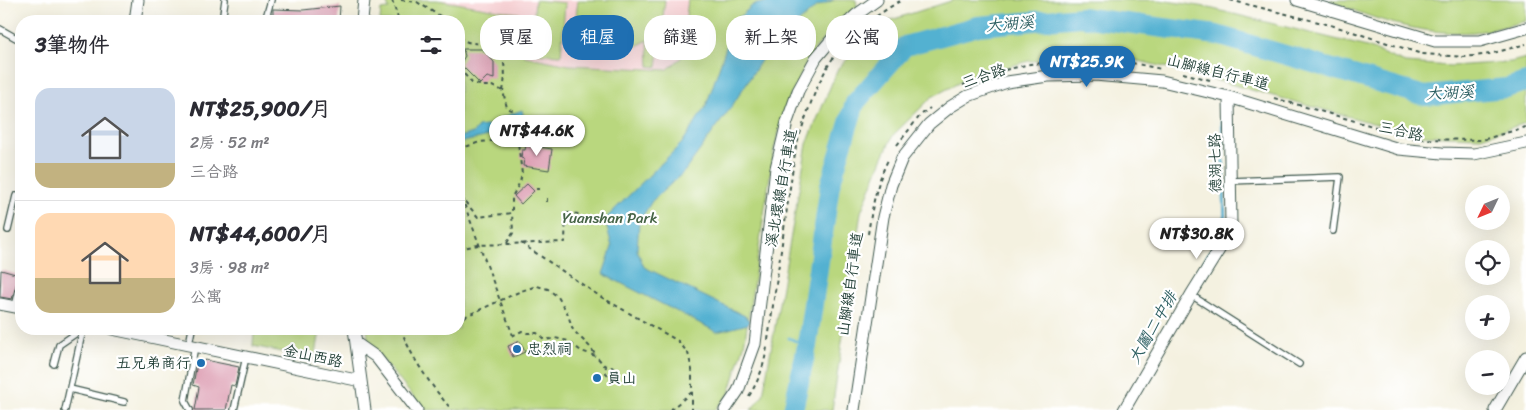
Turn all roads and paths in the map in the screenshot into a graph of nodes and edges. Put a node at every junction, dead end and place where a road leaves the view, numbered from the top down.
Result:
1 (138, 0) edge
2 (225, 0) edge
3 (271, 0) edge
4 (364, 0) edge
5 (392, 0) edge
6 (401, 0) edge
7 (877, 0) edge
8 (902, 0) edge
9 (1230, 0) edge
10 (1297, 0) edge
11 (136, 15) edge
12 (223, 15) edge
13 (267, 15) edge
14 (363, 15) edge
15 (397, 15) edge
16 (438, 15) edge
17 (1526, 28) edge
18 (0, 29) edge
19 (15, 37) edge
20 (465, 42) edge
21 (1526, 44) edge
22 (1163, 69) dead end
23 (1004, 70) dead end
24 (1180, 73) dead end
25 (465, 75) edge
26 (987, 76) dead end
27 (1214, 81) dead end
28 (959, 88) dead end
29 (503, 91) junction
30 (1266, 96) dead end
31 (1229, 98) junction
32 (930, 107) dead end
33 (1526, 127) edge
34 (517, 131) junction
35 (1526, 144) edge
36 (465, 147) edge
37 (894, 151) dead end
38 (888, 159) dead end
39 (1231, 181) junction
40 (536, 189) dead end
41 (544, 189) dead end
42 (547, 198) dead end
43 (15, 200) edge
44 (465, 203) edge
45 (547, 206) dead end
46 (465, 210) edge
47 (512, 213) junction
48 (580, 214) dead end
49 (8, 230) dead end
50 (1333, 231) dead end
51 (868, 235) dead end
52 (508, 243) junction
53 (521, 243) junction
54 (478, 245) junction
55 (465, 248) edge
56 (1191, 295) junction
57 (500, 301) junction
58 (0, 304) edge
59 (15, 307) edge
60 (465, 317) edge
61 (74, 335) edge
62 (80, 335) edge
63 (144, 335) edge
64 (192, 335) edge
65 (355, 335) edge
66 (404, 335) edge
67 (512, 336) junction
68 (515, 341) dead end
69 (356, 343) junction
70 (192, 345) junction
71 (596, 356) junction
72 (246, 357) junction
73 (1526, 357) edge
74 (54, 364) dead end
75 (1298, 364) dead end
76 (606, 366) junction
77 (361, 381) junction
78 (70, 389) junction
79 (692, 392) junction
80 (748, 398) dead end
81 (124, 402) dead end
82 (65, 410) edge
83 (190, 410) edge
84 (234, 410) edge
85 (365, 410) edge
86 (417, 410) edge
87 (452, 410) edge
88 (670, 410) edge
89 (692, 410) edge
90 (725, 410) edge
91 (854, 410) edge
92 (1124, 410) edge
93 (1495, 410) edge

1 - 11 street
2 - 12 lane
3 - 13 lane
4 - 14 street
5 - 15 path
6 - 16 path
7 - 90 street
8 - 80 path, 溪北環線自行車道
9 - 21 path
10 - 17 street
18 - 19 lane
20 - 29 path
22 - 23 path, 山腳線自行車道
24 - 27 path, 山腳線自行車道
25 - 29 path
26 - 28 path
29 - 34 path
30 - 33 path, 山腳線自行車道
31 - 35 street, 三合路
31 - 39 street, 德湖七路
31 - 91 street, 三合路
32 - 37 path
34 - 36 path
34 - 47 path
38 - 51 path, 山腳線自行車道
39 - 50 lane
39 - 56 street, 德湖七路
40 - 41 path
42 - 45 path
43 - 49 lane
44 - 47 path
46 - 54 path
47 - 52 path
48 - 53 path
52 - 53 path
52 - 54 path
53 - 79 path
54 - 55 path
54 - 57 path
56 - 75 lane
56 - 92 street, 德湖七路
57 - 60 path
57 - 67 path
57 - 71 path
58 - 59 street
61 - 74 lane
62 - 78 lane
63 - 70 street, 金山西路
64 - 70 lane
65 - 69 street
66 - 87 path
67 - 68 path
67 - 71 path
69 - 77 street
69 - 86 street
70 - 72 street, 金山西路
70 - 83 lane
71 - 76 path
72 - 77 street, 金山西路
72 - 84 lane
73 - 93 street
76 - 76 path
77 - 85 street
78 - 81 lane
78 - 82 lane
79 - 88 path
79 - 89 path

